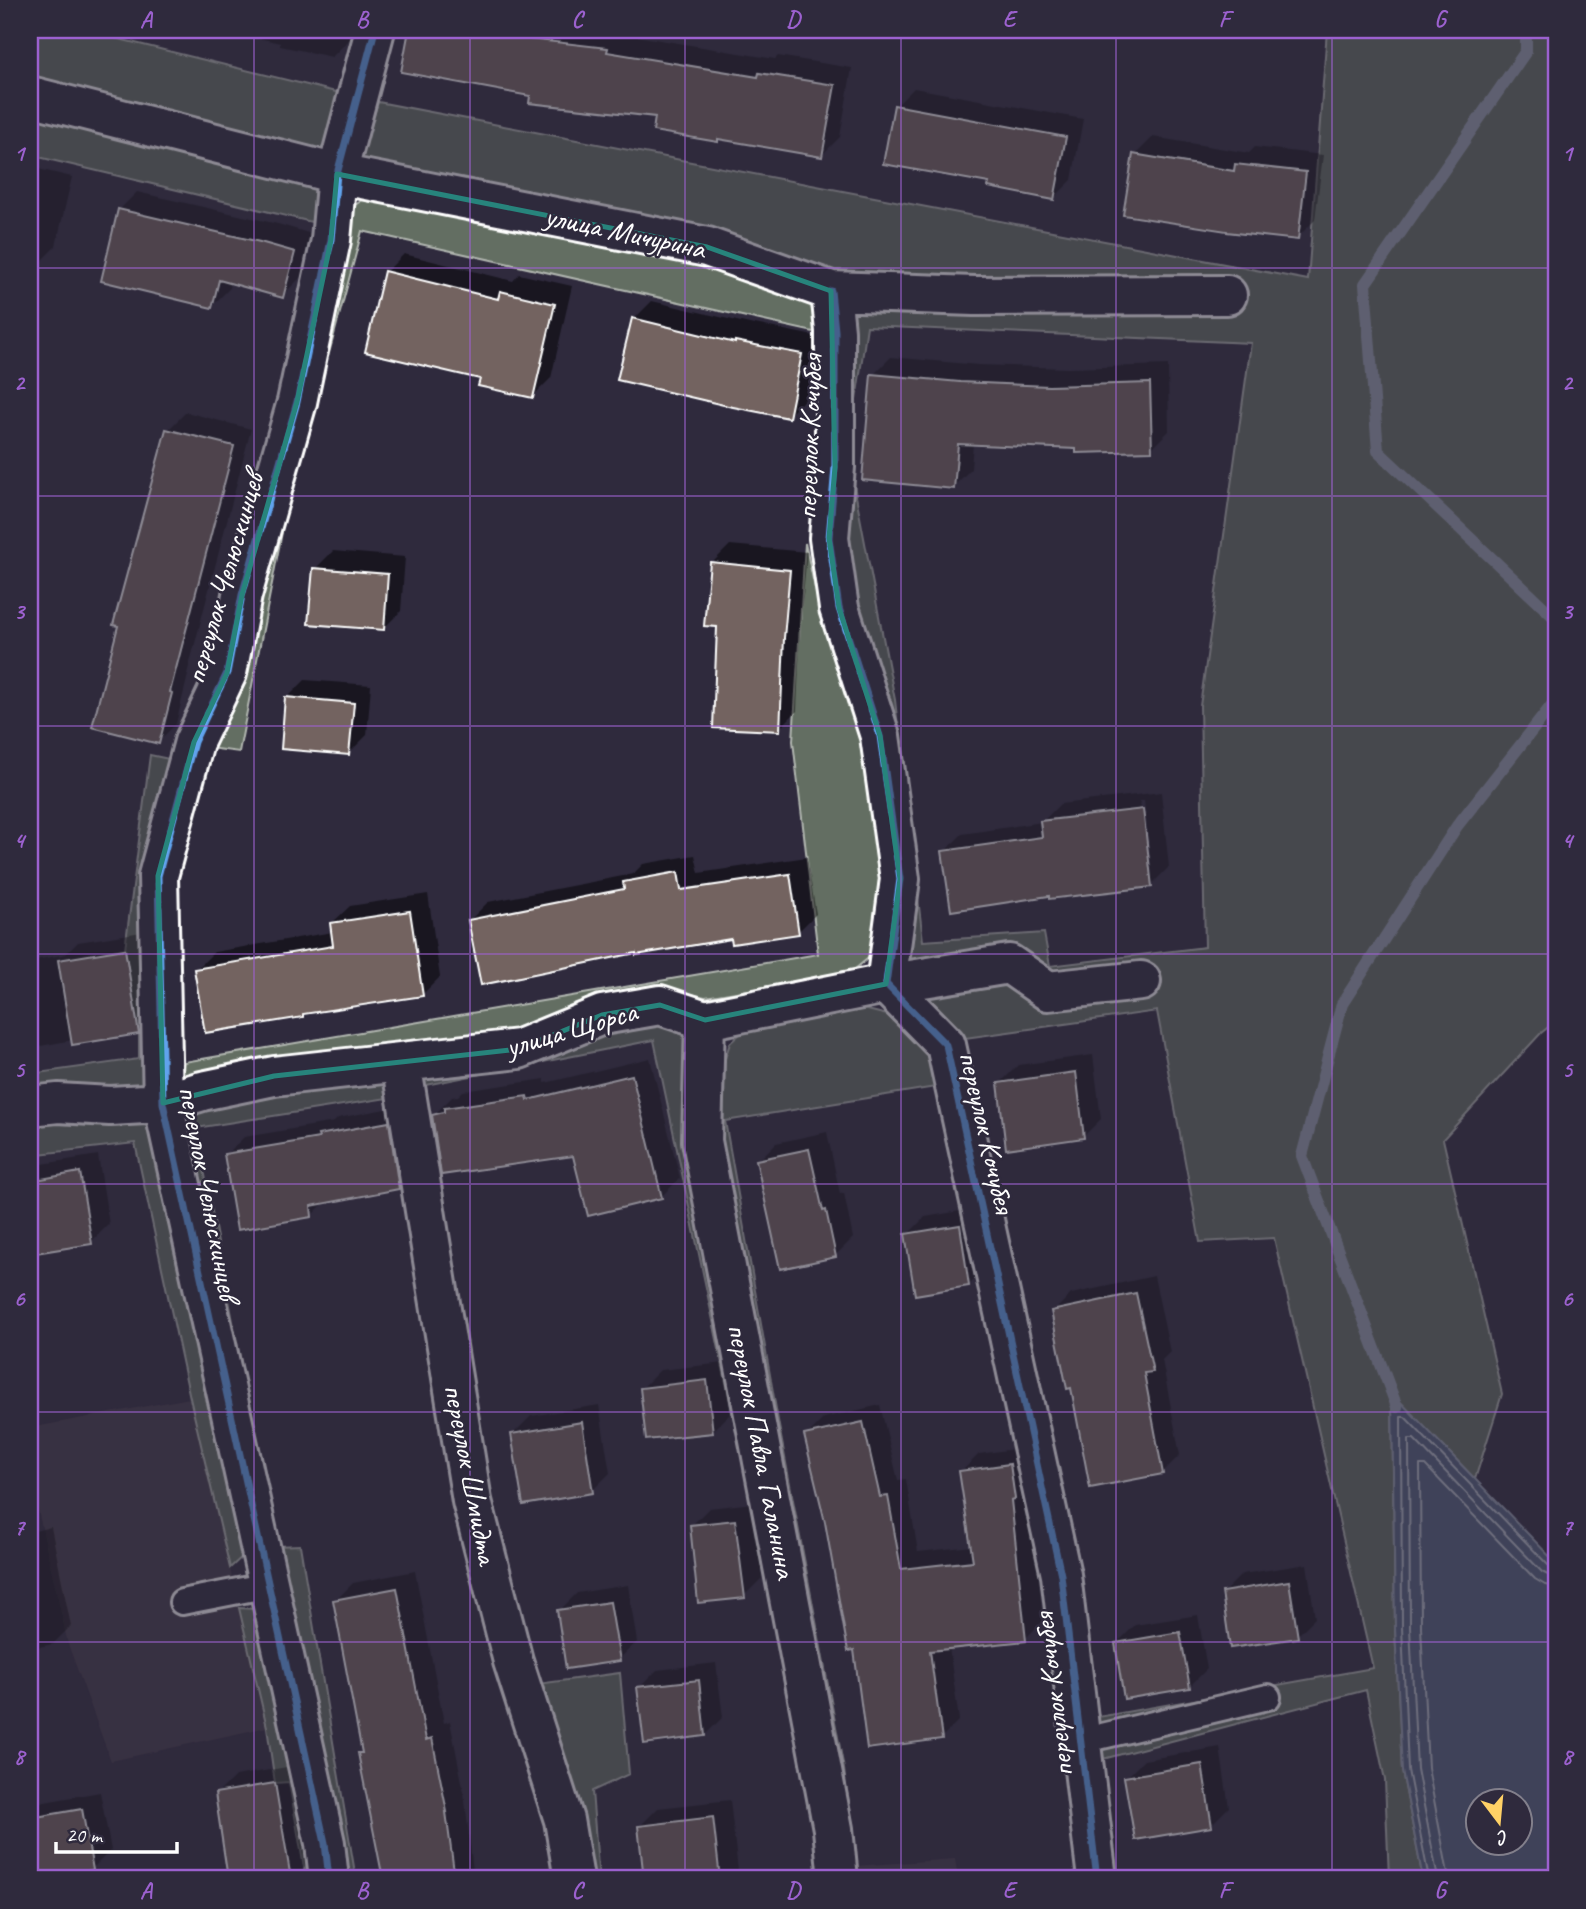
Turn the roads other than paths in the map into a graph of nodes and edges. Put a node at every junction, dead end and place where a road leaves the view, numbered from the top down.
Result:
1 (375, 30) edge
2 (30, 96) edge
3 (337, 174) junction
4 (831, 292) junction
5 (1227, 295) dead end
6 (1141, 981) dead end
7 (886, 984) junction
8 (705, 1020) junction
9 (401, 1062) junction
10 (163, 1103) junction
11 (30, 1106) edge
12 (269, 1585) junction
13 (182, 1602) dead end
14 (1268, 1697) dead end
15 (1081, 1741) junction
16 (329, 1879) edge
17 (574, 1879) edge
18 (838, 1879) edge
19 (1097, 1879) edge

1 - 3 street, переулок Челюскинцев
2 - 3 street, улица Мичурина
3 - 4 street, улица Мичурина
3 - 10 street, переулок Челюскинцев
4 - 5 street, улица Мичурина
4 - 7 street, переулок Кочубея
6 - 7 street, улица Щорса
7 - 8 street, улица Щорса
7 - 15 street, переулок Кочубея
8 - 9 street, улица Щорса
8 - 18 street, переулок Павла Галанина
9 - 10 street, улица Щорса
9 - 17 street, переулок Шмидта
10 - 11 street, улица Щорса
10 - 12 street, переулок Челюскинцев
12 - 13 lane
12 - 16 street, переулок Челюскинцев
14 - 15 lane
15 - 19 street, переулок Кочубея

